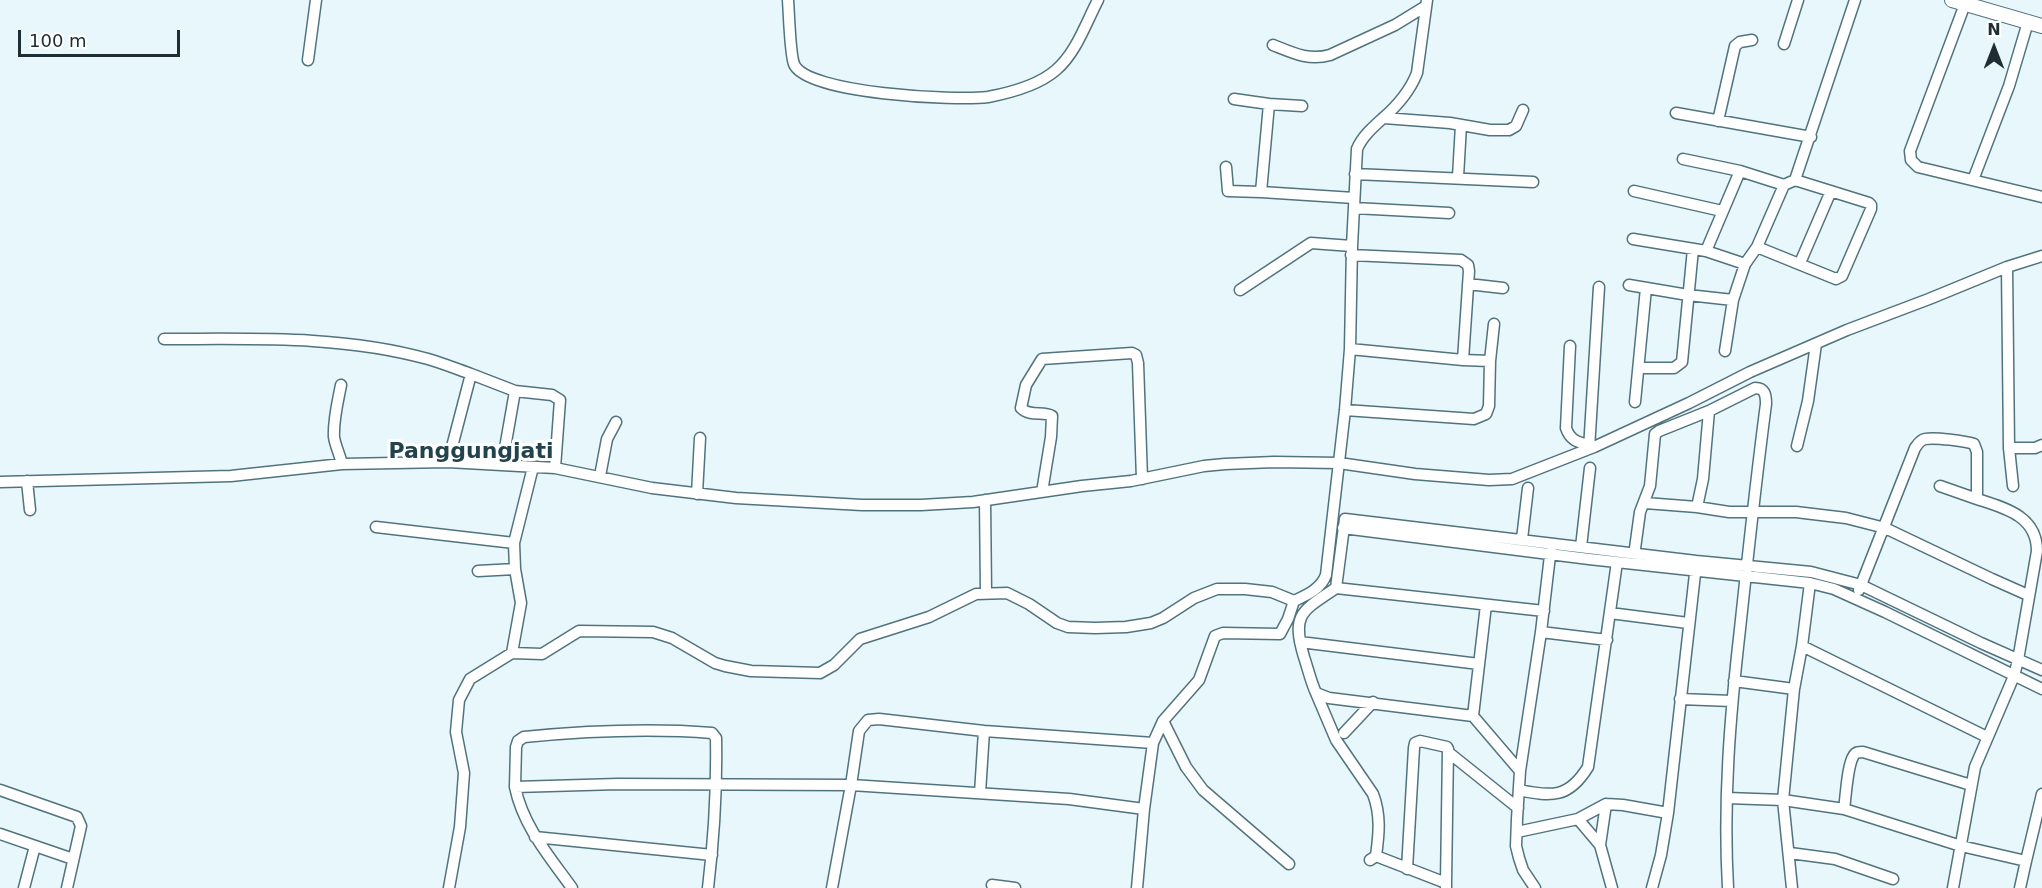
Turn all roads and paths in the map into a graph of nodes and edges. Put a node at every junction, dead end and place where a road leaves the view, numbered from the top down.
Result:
1 (316, 0) edge
2 (788, 0) edge
3 (1098, 0) edge
4 (1798, 0) edge
5 (1855, 0) edge
6 (1958, 2) edge
7 (1426, 3) edge
8 (2035, 24) edge
9 (1752, 40) dead end
10 (1784, 44) dead end
11 (1273, 45) dead end
12 (308, 60) dead end
13 (1234, 99) dead end
14 (1269, 104) junction
15 (1302, 106) dead end
16 (1523, 110) dead end
17 (1676, 113) dead end
18 (1384, 118) junction
19 (1718, 121) junction
20 (1461, 125) junction
21 (1811, 137) junction
22 (1683, 159) dead end
23 (1226, 166) dead end
24 (1740, 171) junction
25 (1355, 174) junction
26 (1458, 177) junction
27 (1795, 180) junction
28 (1973, 180) junction
29 (1533, 182) dead end
30 (1784, 185) junction
31 (1634, 191) dead end
32 (1831, 191) junction
33 (1262, 192) junction
34 (2042, 197) edge
35 (1354, 203) junction
36 (1722, 211) junction
37 (1449, 213) dead end
38 (1633, 239) dead end
39 (1757, 247) junction
40 (1693, 249) junction
41 (1352, 251) junction
42 (1706, 251) junction
43 (2042, 255) edge
44 (1800, 263) junction
45 (1745, 264) junction
46 (2007, 267) junction
47 (1468, 284) junction
48 (1629, 285) dead end
49 (1599, 287) dead end
50 (1503, 288) dead end
51 (1646, 288) junction
52 (1240, 290) dead end
53 (1688, 295) junction
54 (1733, 300) junction
55 (1494, 324) dead end
56 (164, 339) dead end
57 (1816, 344) junction
58 (1570, 346) dead end
59 (1350, 349) junction
60 (1725, 351) dead end
61 (1463, 360) junction
62 (1491, 361) junction
63 (1639, 368) junction
64 (471, 374) junction
65 (341, 385) dead end
66 (515, 391) junction
67 (1635, 402) dead end
68 (1345, 410) junction
69 (1709, 411) junction
70 (616, 422) dead end
71 (700, 438) dead end
72 (2042, 445) edge
73 (1797, 446) dead end
74 (1588, 447) junction
75 (2009, 448) junction
76 (448, 462) junction
77 (1339, 463) junction
78 (342, 464) junction
79 (502, 465) junction
80 (533, 467) junction
81 (555, 468) junction
82 (1590, 468) dead end
83 (600, 476) junction
84 (1142, 479) junction
85 (27, 481) junction
86 (0, 482) edge
87 (1941, 486) dead end
88 (2013, 486) dead end
89 (1528, 488) dead end
90 (1042, 492) junction
91 (697, 494) junction
92 (1977, 499) junction
93 (985, 500) junction
94 (1645, 503) junction
95 (1697, 507) junction
96 (30, 510) dead end
97 (1753, 514) junction
98 (1344, 524) junction
99 (376, 527) dead end
100 (1885, 528) junction
101 (1522, 539) junction
102 (514, 543) junction
103 (1581, 547) junction
104 (1551, 549) junction
105 (1633, 558) junction
106 (1617, 562) junction
107 (1696, 566) junction
108 (515, 570) junction
109 (478, 571) dead end
110 (1745, 571) junction
111 (1810, 583) junction
112 (1861, 585) junction
113 (1336, 588) junction
114 (986, 592) junction
115 (2028, 595) junction
116 (1855, 599) junction
117 (1294, 601) junction
118 (1486, 605) junction
119 (1544, 611) junction
120 (1610, 613) junction
121 (1688, 623) junction
122 (1541, 632) junction
123 (1606, 640) junction
124 (1300, 642) junction
125 (1802, 646) junction
126 (512, 653) junction
127 (2018, 660) junction
128 (1479, 664) junction
129 (2042, 670) edge
130 (2014, 676) junction
131 (1734, 681) junction
132 (1794, 689) junction
133 (2042, 689) edge
134 (1316, 693) junction
135 (1680, 699) junction
136 (1373, 702) junction
137 (1732, 702) junction
138 (1473, 716) junction
139 (1163, 722) junction
140 (984, 731) junction
141 (1344, 733) dead end
142 (1987, 737) junction
143 (1153, 743) junction
144 (1448, 752) junction
145 (1520, 771) junction
146 (717, 784) junction
147 (1971, 784) junction
148 (851, 785) junction
149 (515, 786) junction
150 (0, 790) edge
151 (1519, 790) junction
152 (980, 793) junction
153 (2042, 794) edge
154 (1727, 798) junction
155 (1783, 800) junction
156 (1606, 804) junction
157 (1518, 808) junction
158 (1144, 809) junction
159 (1844, 809) junction
160 (1668, 813) junction
161 (1578, 819) junction
162 (1517, 831) junction
163 (0, 834) edge
164 (535, 837) junction
165 (1600, 845) junction
166 (34, 846) junction
167 (1961, 846) junction
168 (1790, 853) junction
169 (712, 855) junction
170 (73, 859) junction
171 (2026, 861) junction
172 (1289, 864) dead end
173 (1407, 869) junction
174 (1893, 879) dead end
175 (992, 885) dead end
176 (1446, 886) edge
177 (24, 888) edge
178 (68, 888) edge
179 (449, 888) edge
180 (572, 888) edge
181 (708, 888) edge
182 (832, 888) edge
183 (1015, 888) edge
184 (1137, 888) edge
185 (1535, 888) edge
186 (1612, 888) edge
187 (1652, 888) edge
188 (1728, 888) edge
189 (1792, 888) edge
190 (1953, 888) edge
191 (2020, 888) edge

1 - 12 street
2 - 3 street
4 - 10 street
5 - 21 street
6 - 8 street
6 - 28 street
7 - 11 street
7 - 18 street
8 - 28 street
9 - 19 street
13 - 14 street
14 - 15 street
14 - 33 street
16 - 20 street
17 - 19 street
18 - 20 street
18 - 25 street
19 - 21 street
20 - 26 street
21 - 27 street
22 - 24 street
23 - 33 street
24 - 30 street
24 - 36 street
25 - 26 street
25 - 35 street
26 - 29 street
27 - 30 street
27 - 32 street
28 - 34 street
30 - 39 street
31 - 36 street
32 - 44 street
32 - 44 street
33 - 35 street
35 - 37 street
35 - 41 street
36 - 42 street
38 - 40 street
39 - 44 street
39 - 45 street
40 - 42 street
40 - 53 street
41 - 47 street
41 - 52 street
41 - 59 street
42 - 45 street
43 - 46 street
45 - 54 street
46 - 57 street
46 - 75 street
47 - 50 street
47 - 61 street
48 - 51 street
49 - 74 street
51 - 53 street
51 - 63 street
53 - 54 street
53 - 63 street
54 - 60 street
55 - 62 street
56 - 64 street
57 - 73 street
57 - 74 street
58 - 74 street
59 - 61 street
59 - 68 street
61 - 62 street
62 - 68 street
63 - 67 street
64 - 66 street
64 - 76 street
65 - 78 street
66 - 79 street
66 - 81 street
68 - 77 street
69 - 94 street
69 - 95 street
69 - 97 street
70 - 83 street
71 - 91 street
72 - 75 street
74 - 77 street
75 - 88 street
76 - 78 street
76 - 79 street
77 - 84 street
77 - 117 street
78 - 85 street
79 - 80 street
80 - 81 street
80 - 102 street
81 - 83 street
82 - 103 street
83 - 91 street
84 - 90 street
84 - 90 street
85 - 86 street
85 - 96 street
87 - 92 street
89 - 101 street
90 - 93 street
91 - 93 street
92 - 100 street
92 - 115 street
93 - 114 street
94 - 95 street
94 - 105 street
95 - 97 street
97 - 100 street
97 - 110 street
98 - 101 street
98 - 104 street
98 - 113 street
99 - 102 street
100 - 112 street
100 - 115 street
101 - 104 street
102 - 108 street
103 - 104 street
103 - 105 street
104 - 106 street
104 - 119 street
105 - 106 street
105 - 107 street
106 - 120 street
107 - 110 street
107 - 121 street
108 - 109 street
108 - 126 street
110 - 111 street
110 - 112 street
110 - 131 street
111 - 116 street
111 - 125 street
112 - 116 street
112 - 127 street
113 - 118 street
113 - 124 street
114 - 117 street
114 - 126 street
115 - 127 street
116 - 130 street
117 - 139 street
118 - 119 street
118 - 128 street
119 - 122 street
120 - 121 street
120 - 123 street
121 - 135 street
122 - 123 street
122 - 145 street
123 - 151 street
124 - 128 street
124 - 134 street
125 - 132 street
125 - 142 street
126 - 179 street
127 - 129 street
127 - 130 street
128 - 138 street
130 - 133 street
130 - 142 street
131 - 132 street
131 - 137 street
132 - 155 street
134 - 136 street
134 - 173 street
135 - 137 street
135 - 160 street
136 - 138 street
136 - 141 street
137 - 154 street
138 - 145 street
139 - 143 street
139 - 172 street
140 - 143 street
140 - 148 street
140 - 152 street
142 - 147 street
143 - 158 street
144 - 157 street
144 - 173 street
144 - 176 street
145 - 151 street
146 - 148 street
146 - 149 street
146 - 149 street
146 - 169 street
147 - 159 street
147 - 167 street
148 - 152 street
148 - 182 street
149 - 164 street
150 - 170 street
151 - 157 street
152 - 158 street
153 - 171 street
154 - 155 street
154 - 188 street
155 - 159 street
155 - 168 street
156 - 160 street
156 - 161 street
156 - 165 street
157 - 162 street
158 - 184 street
159 - 167 street
160 - 187 street
161 - 162 street
161 - 165 street
162 - 185 street
163 - 166 street
164 - 169 street
164 - 180 street
165 - 186 street
166 - 170 street
166 - 177 street
167 - 171 street
167 - 190 street
168 - 174 street
168 - 189 street
169 - 181 street
170 - 178 street
171 - 191 street
173 - 176 street
175 - 183 street

